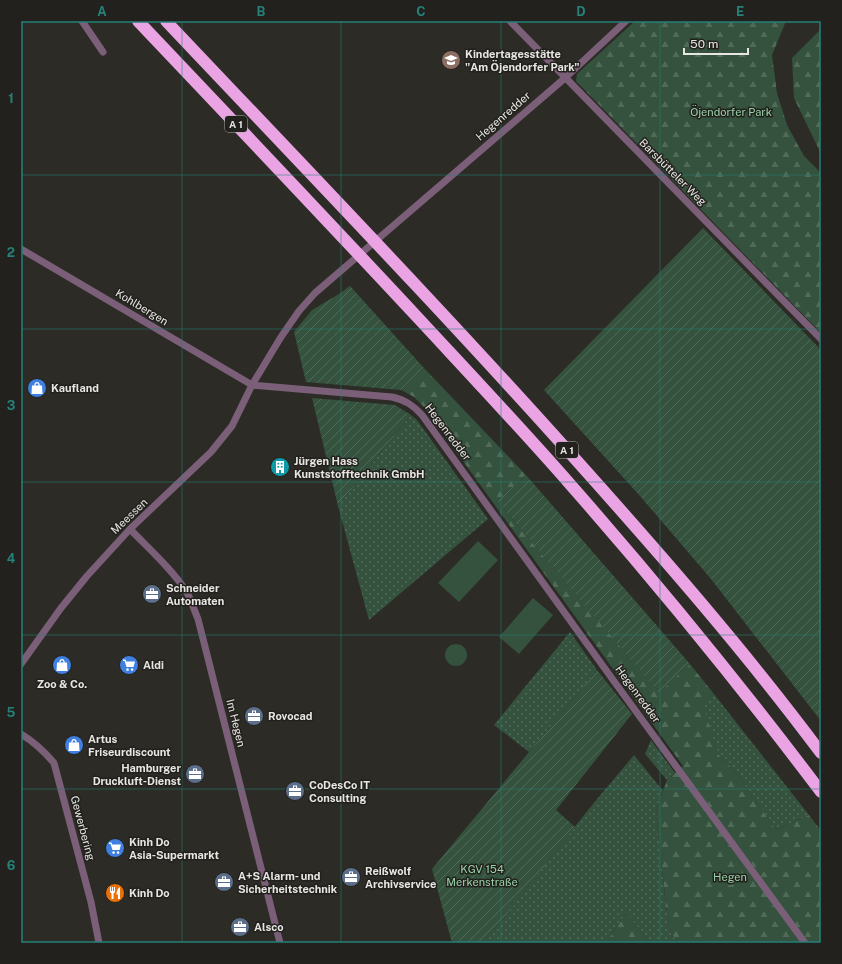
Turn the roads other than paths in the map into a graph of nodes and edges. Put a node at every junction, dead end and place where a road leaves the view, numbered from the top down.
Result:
1 (82, 21) edge
2 (138, 21) edge
3 (166, 21) edge
4 (510, 21) edge
5 (626, 21) edge
6 (104, 52) dead end
7 (565, 78) junction
8 (21, 249) edge
9 (821, 339) edge
10 (252, 385) junction
11 (130, 529) junction
12 (21, 664) edge
13 (21, 734) edge
14 (821, 753) edge
15 (821, 792) edge
16 (99, 943) edge
17 (280, 943) edge
18 (805, 943) edge

1 - 6 street
2 - 15 highway, A 1
3 - 14 highway, A 1
4 - 7 street, Barsbütteler Weg
5 - 7 street, Hegenredder
7 - 9 street, Barsbütteler Weg
7 - 10 street, Hegenredder
8 - 10 street, Kohlbergen
10 - 11 street, Meessen
10 - 18 street, Hegenredder
11 - 12 street, Meessen
11 - 17 street, Im Hegen
13 - 16 street, Gewerbering

